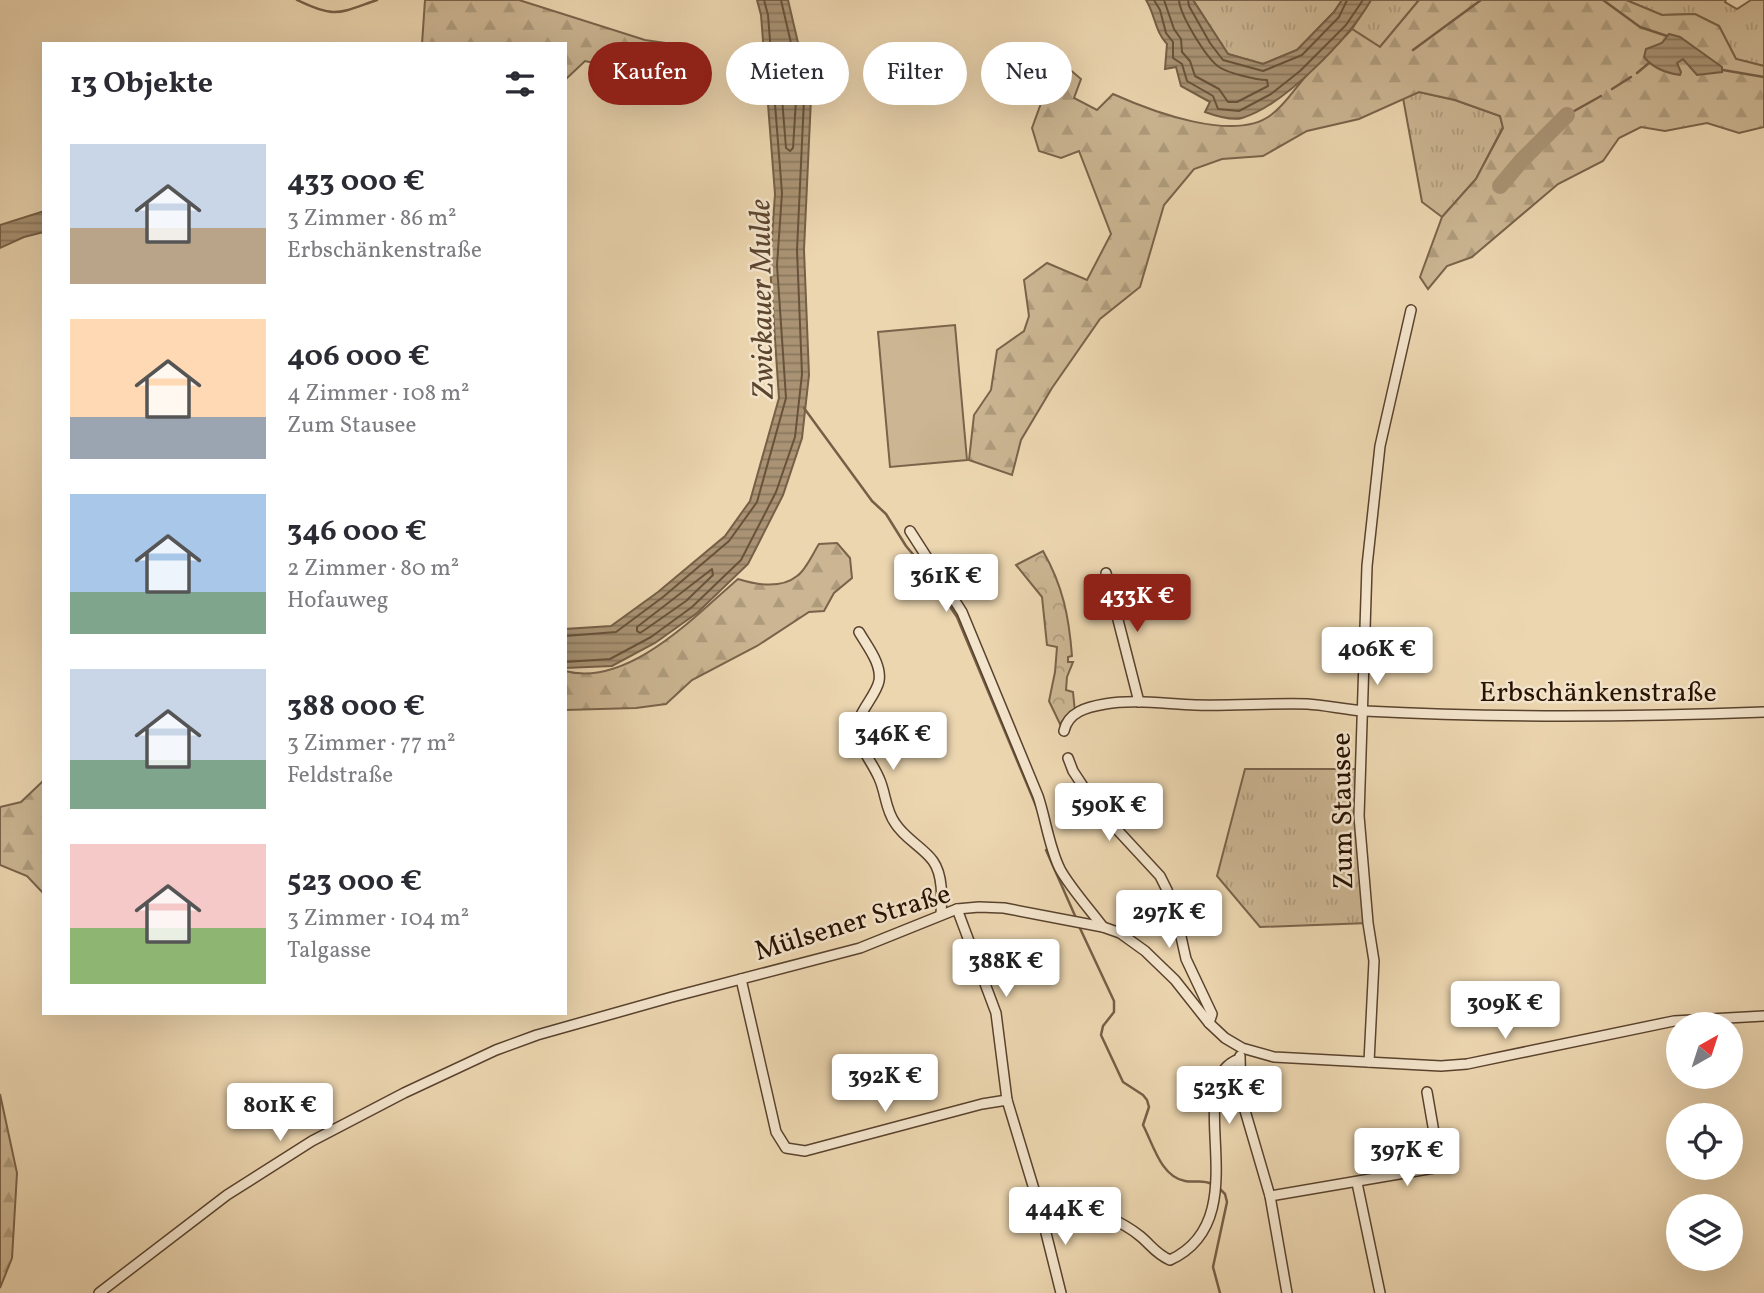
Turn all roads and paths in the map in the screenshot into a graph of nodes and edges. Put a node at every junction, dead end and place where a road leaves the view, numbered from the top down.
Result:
1 (1411, 310) dead end
2 (910, 531) dead end
3 (1107, 573) dead end
4 (859, 632) dead end
5 (1139, 702) junction
6 (1362, 711) junction
7 (1764, 712) edge
8 (1064, 731) dead end
9 (1068, 758) dead end
10 (957, 909) junction
11 (942, 914) junction
12 (1103, 927) junction
13 (741, 979) junction
14 (1764, 1016) edge
15 (1209, 1023) junction
16 (1242, 1048) junction
17 (1239, 1059) junction
18 (1369, 1062) junction
19 (1427, 1091) dead end
20 (1007, 1100) junction
21 (1357, 1182) junction
22 (1270, 1196) junction
23 (1040, 1209) junction
24 (99, 1293) edge
25 (1061, 1293) edge
26 (1287, 1293) edge
27 (1380, 1293) edge

1 - 6 street, Zum Stausee
2 - 12 street
3 - 5 street
4 - 11 street
5 - 6 street, Erbschänkenstraße
5 - 8 street, Erbschänkenstraße
6 - 7 street, Erbschänkenstraße
6 - 18 street, Zum Stausee
9 - 15 street
10 - 11 street, Mülsener Straße
10 - 12 street, Mülsener Straße
10 - 20 street
11 - 13 street, Mülsener Straße
12 - 15 street, Mülsener Straße
13 - 20 street
13 - 24 street, Mülsener Straße
14 - 18 street, Mülsener Straße
15 - 16 street, Mülsener Straße
16 - 17 street
16 - 18 street, Mülsener Straße
17 - 22 street
17 - 23 street
19 - 21 street
20 - 23 street
21 - 22 street
21 - 27 street
22 - 26 street
23 - 25 street

